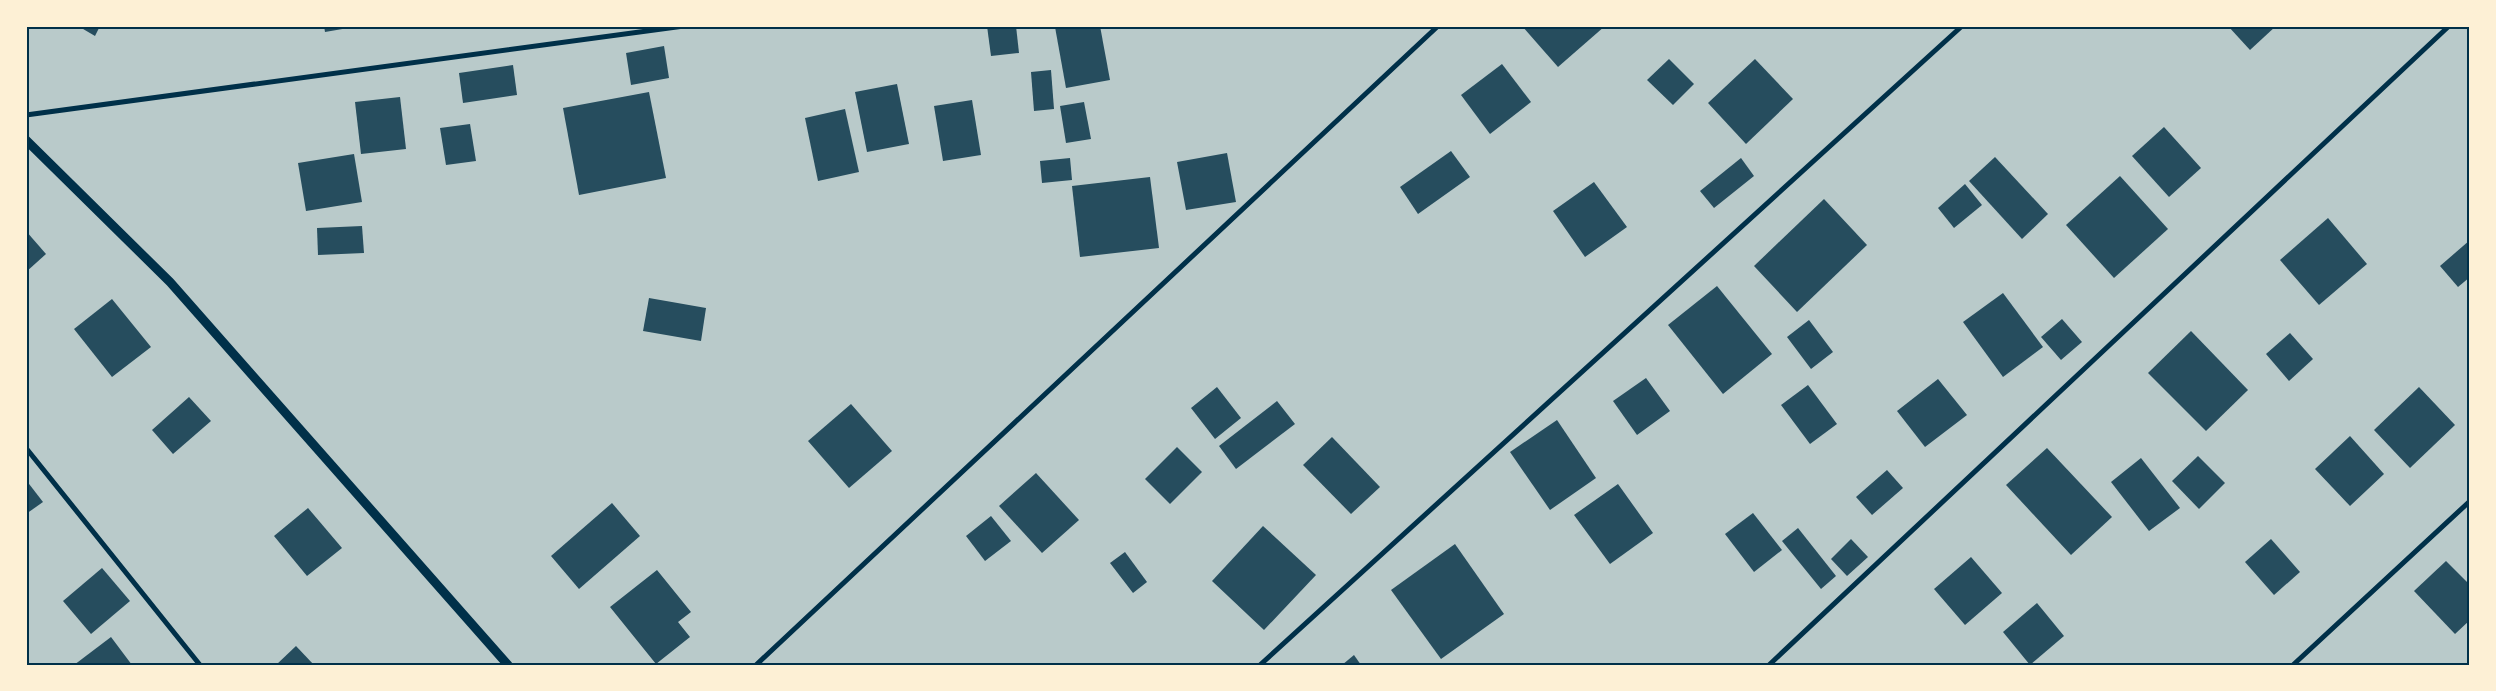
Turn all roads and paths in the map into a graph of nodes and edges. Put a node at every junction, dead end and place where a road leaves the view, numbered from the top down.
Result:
1 (684, 26) edge
2 (1438, 26) edge
3 (1962, 26) edge
4 (2450, 26) edge
5 (26, 115) edge
6 (26, 140) edge
7 (26, 448) edge
8 (2470, 501) edge
9 (200, 665) edge
10 (508, 665) edge
11 (756, 665) edge
12 (1260, 665) edge
13 (1768, 665) edge
14 (2292, 665) edge

1 - 5 street
2 - 11 street
3 - 12 street
4 - 13 street
6 - 10 street
7 - 9 street
8 - 14 street

